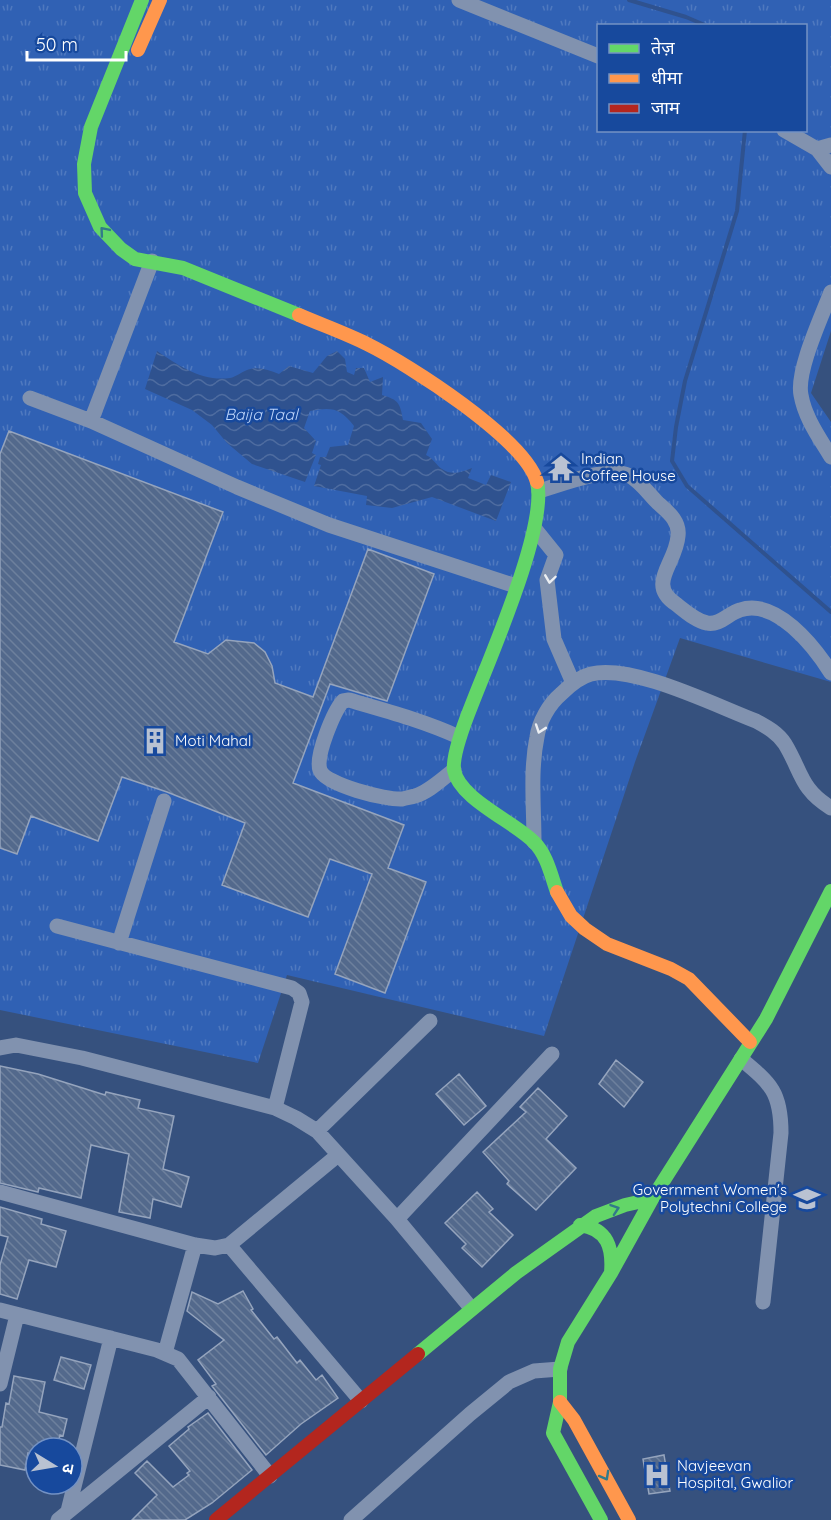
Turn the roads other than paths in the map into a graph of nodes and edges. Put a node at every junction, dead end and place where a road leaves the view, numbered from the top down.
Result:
1 (142, 0) edge
2 (160, 0) edge
3 (459, 0) edge
4 (597, 57) edge
5 (134, 58) dead end
6 (117, 98) dead end
7 (789, 132) edge
8 (824, 147) edge
9 (831, 167) edge
10 (152, 261) junction
11 (831, 292) edge
12 (30, 398) dead end
13 (91, 421) junction
14 (831, 457) edge
15 (539, 491) junction
16 (535, 529) junction
17 (516, 586) junction
18 (831, 673) edge
19 (573, 683) junction
20 (459, 737) junction
21 (454, 770) junction
22 (164, 801) dead end
23 (831, 808) edge
24 (534, 842) junction
25 (831, 891) edge
26 (57, 926) dead end
27 (119, 943) junction
28 (430, 1021) dead end
29 (750, 1042) junction
30 (0, 1048) edge
31 (552, 1054) dead end
32 (741, 1059) junction
33 (275, 1108) junction
34 (317, 1131) junction
35 (338, 1155) junction
36 (0, 1192) edge
37 (652, 1199) junction
38 (397, 1219) junction
39 (580, 1226) junction
40 (195, 1245) junction
41 (229, 1245) junction
42 (611, 1273) junction
43 (763, 1302) dead end
44 (471, 1308) junction
45 (0, 1310) edge
46 (17, 1315) junction
47 (111, 1338) junction
48 (165, 1353) junction
49 (560, 1369) junction
50 (0, 1384) edge
51 (209, 1397) junction
52 (361, 1401) junction
53 (560, 1402) junction
54 (270, 1476) junction
55 (63, 1516) edge
56 (216, 1520) edge
57 (351, 1520) edge
58 (601, 1520) edge
59 (629, 1520) edge

10 -> 1 street
2 - 5 street
3 - 4 street
6 - 10 street
7 - 8 street
8 - 9 street
10 - 13 street
10 - 15 street
11 - 14 street
12 - 13 street
13 - 17 street
15 - 16 street
15 - 18 street
16 - 17 street
16 -> 19 street
17 - 20 street
19 - 23 street
19 -> 24 street
20 - 21 street
20 - 21 street
21 - 24 street
22 - 27 street
24 - 29 street
25 - 29 street
26 - 27 street
27 - 33 street
28 - 34 street
29 - 32 street
30 - 33 street
31 - 38 street
32 - 37 street
32 - 43 street
33 - 34 street
34 - 35 street
35 - 38 street
35 - 41 street
36 - 40 street
39 -> 37 street
37 - 42 street
38 - 44 street
39 - 42 street
39 - 44 street
40 - 41 street
40 - 48 street
41 - 52 street
42 - 49 street
44 - 52 street
45 - 46 street
46 - 47 street
46 - 50 street
47 - 48 street
47 - 55 street
48 - 51 street
49 - 53 street
49 - 57 street
51 - 54 street
51 - 55 street
52 - 54 street
53 - 58 street
53 -> 59 street
54 - 56 street

